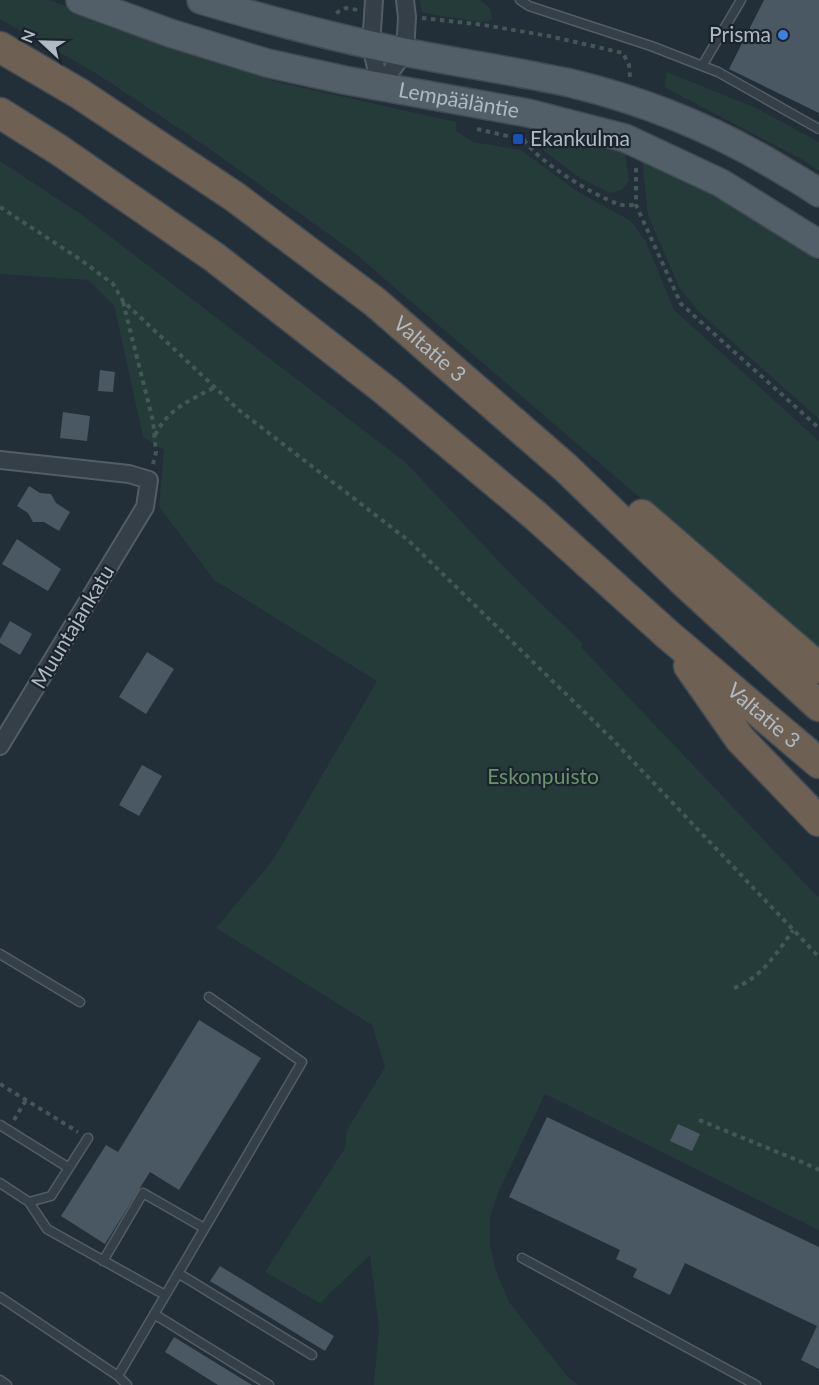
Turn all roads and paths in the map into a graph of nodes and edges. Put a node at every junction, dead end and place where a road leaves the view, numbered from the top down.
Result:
1 (81, 0) edge
2 (201, 0) edge
3 (520, 0) edge
4 (741, 0) edge
5 (374, 6) edge
6 (406, 8) edge
7 (332, 14) dead end
8 (371, 45) junction
9 (0, 47) edge
10 (405, 52) junction
11 (702, 66) junction
12 (631, 80) dead end
13 (380, 86) junction
14 (0, 113) edge
15 (475, 129) dead end
16 (819, 129) edge
17 (524, 140) junction
18 (533, 142) dead end
19 (636, 167) dead end
20 (819, 193) edge
21 (636, 206) junction
22 (0, 207) edge
23 (819, 244) edge
24 (123, 301) junction
25 (215, 387) junction
26 (819, 428) edge
27 (155, 436) junction
28 (0, 460) edge
29 (566, 468) junction
30 (149, 480) junction
31 (667, 634) junction
32 (819, 668) edge
33 (819, 705) edge
34 (0, 746) edge
35 (819, 763) edge
36 (819, 820) edge
37 (793, 930) junction
38 (0, 954) edge
39 (819, 957) edge
40 (734, 988) dead end
41 (210, 997) dead end
42 (81, 1002) dead end
43 (0, 1084) edge
44 (26, 1100) junction
45 (699, 1120) dead end
46 (4, 1127) edge
47 (88, 1138) joint
48 (69, 1168) junction
49 (819, 1170) edge
50 (0, 1183) edge
51 (29, 1202) junction
52 (204, 1228) junction
53 (522, 1258) dead end
54 (103, 1261) junction
55 (178, 1274) junction
56 (165, 1295) junction
57 (0, 1297) edge
58 (154, 1314) junction
59 (312, 1356) dead end
60 (118, 1376) junction
61 (0, 1380) edge
62 (7, 1385) edge
63 (127, 1385) edge
64 (269, 1385) edge
65 (756, 1385) edge

1 - 13 main road, Lempääläntie
2 - 8 main road, Lempääläntie
3 - 11 lane
4 - 11 lane
5 - 7 path
5 - 8 street
6 - 10 street
6 - 12 path
8 - 10 main road, Lempääläntie
8 - 13 street
9 - 29 highway, Valtatie 3
10 - 13 street
10 - 20 main road, Lempääläntie
11 - 16 lane
13 - 23 main road, Lempääläntie
14 - 31 highway, Valtatie 3
15 - 17 path
17 - 18 path
17 - 21 path
19 - 21 path
21 - 26 path
22 - 24 path
24 - 25 path
24 - 27 path
25 - 27 path
25 - 37 path
27 - 30 path
28 - 30 street
29 - 32 highway
29 - 33 highway, Valtatie 3
30 - 34 street, Muuntajankatu
31 - 35 highway, Valtatie 3
31 - 36 highway
37 - 39 path
37 - 40 path
38 - 42 lane
41 - 52 lane
43 - 44 path
44 - 46 path
44 - 47 path
45 - 49 path
46 - 48 lane
47 - 48 lane
48 - 51 lane
50 - 51 lane
51 - 54 lane
52 - 54 lane
52 - 55 lane
53 - 65 lane
54 - 56 lane
55 - 56 lane
55 - 59 lane
56 - 58 lane
57 - 60 lane
58 - 60 lane
58 - 64 lane
60 - 63 lane
61 - 62 lane

